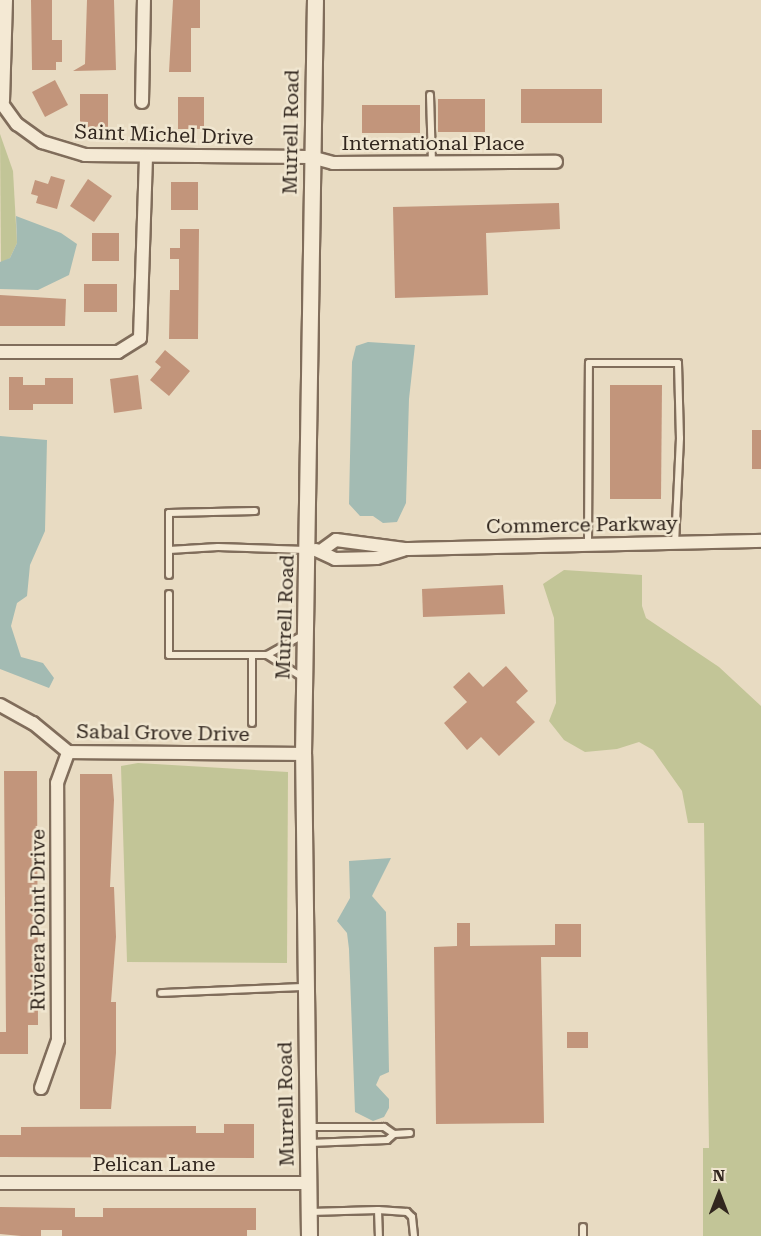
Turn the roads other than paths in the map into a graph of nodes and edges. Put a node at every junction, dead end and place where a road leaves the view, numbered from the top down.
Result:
1 (6, 0) edge
2 (144, 0) edge
3 (315, 0) edge
4 (430, 95) dead end
5 (2, 101) edge
6 (142, 102) dead end
7 (146, 157) junction
8 (310, 157) junction
9 (556, 162) dead end
10 (432, 163) junction
11 (0, 352) edge
12 (255, 512) dead end
13 (761, 541) edge
14 (675, 543) junction
15 (588, 545) junction
16 (404, 549) junction
17 (169, 550) junction
18 (315, 550) junction
19 (169, 575) dead end
20 (169, 594) dead end
21 (306, 634) junction
22 (252, 655) junction
23 (267, 655) junction
24 (304, 679) junction
25 (0, 705) edge
26 (252, 723) dead end
27 (68, 752) junction
28 (303, 754) junction
29 (306, 987) junction
30 (161, 993) dead end
31 (41, 1088) dead end
32 (308, 1127) junction
33 (410, 1133) dead end
34 (394, 1134) junction
35 (308, 1143) junction
36 (0, 1183) edge
37 (309, 1183) junction
38 (378, 1210) junction
39 (309, 1212) junction
40 (583, 1227) dead end
41 (309, 1236) edge
42 (379, 1236) edge
43 (414, 1236) edge
44 (583, 1236) edge

1 - 5 street
2 - 6 street
3 - 8 street, Murrell Road
4 - 10 lane
5 - 7 street, Saint Michel Drive
7 - 8 street, Saint Michel Drive
7 - 11 street
8 - 10 street, International Place
8 - 18 street, Murrell Road
9 - 10 street, International Place
12 - 17 lane
13 - 14 street, Commerce Parkway
14 - 15 street, Commerce Parkway
14 - 15 lane
15 - 16 street, Commerce Parkway
16 - 18 street, Commerce Parkway
16 - 18 street, Commerce Parkway
17 - 18 lane
17 - 19 lane
18 - 21 street, Murrell Road
20 - 22 lane
21 - 23 lane
21 - 24 street, Murrell Road
22 - 23 lane
22 - 26 lane
23 - 24 lane
24 - 28 street, Murrell Road
25 - 27 street, Sabal Grove Drive
27 - 28 street, Sabal Grove Drive
27 - 31 street, Riviera Point Drive
28 - 29 street, Murrell Road
29 - 30 lane
29 - 32 street, Murrell Road
32 - 34 lane
32 - 35 street, Murrell Road
33 - 34 lane
34 - 35 lane
35 - 37 street, Murrell Road
36 - 37 street, Pelican Lane
37 - 39 street, Murrell Road
38 - 39 lane
38 - 42 lane
38 - 43 lane
39 - 41 street, Murrell Road
40 - 44 lane

